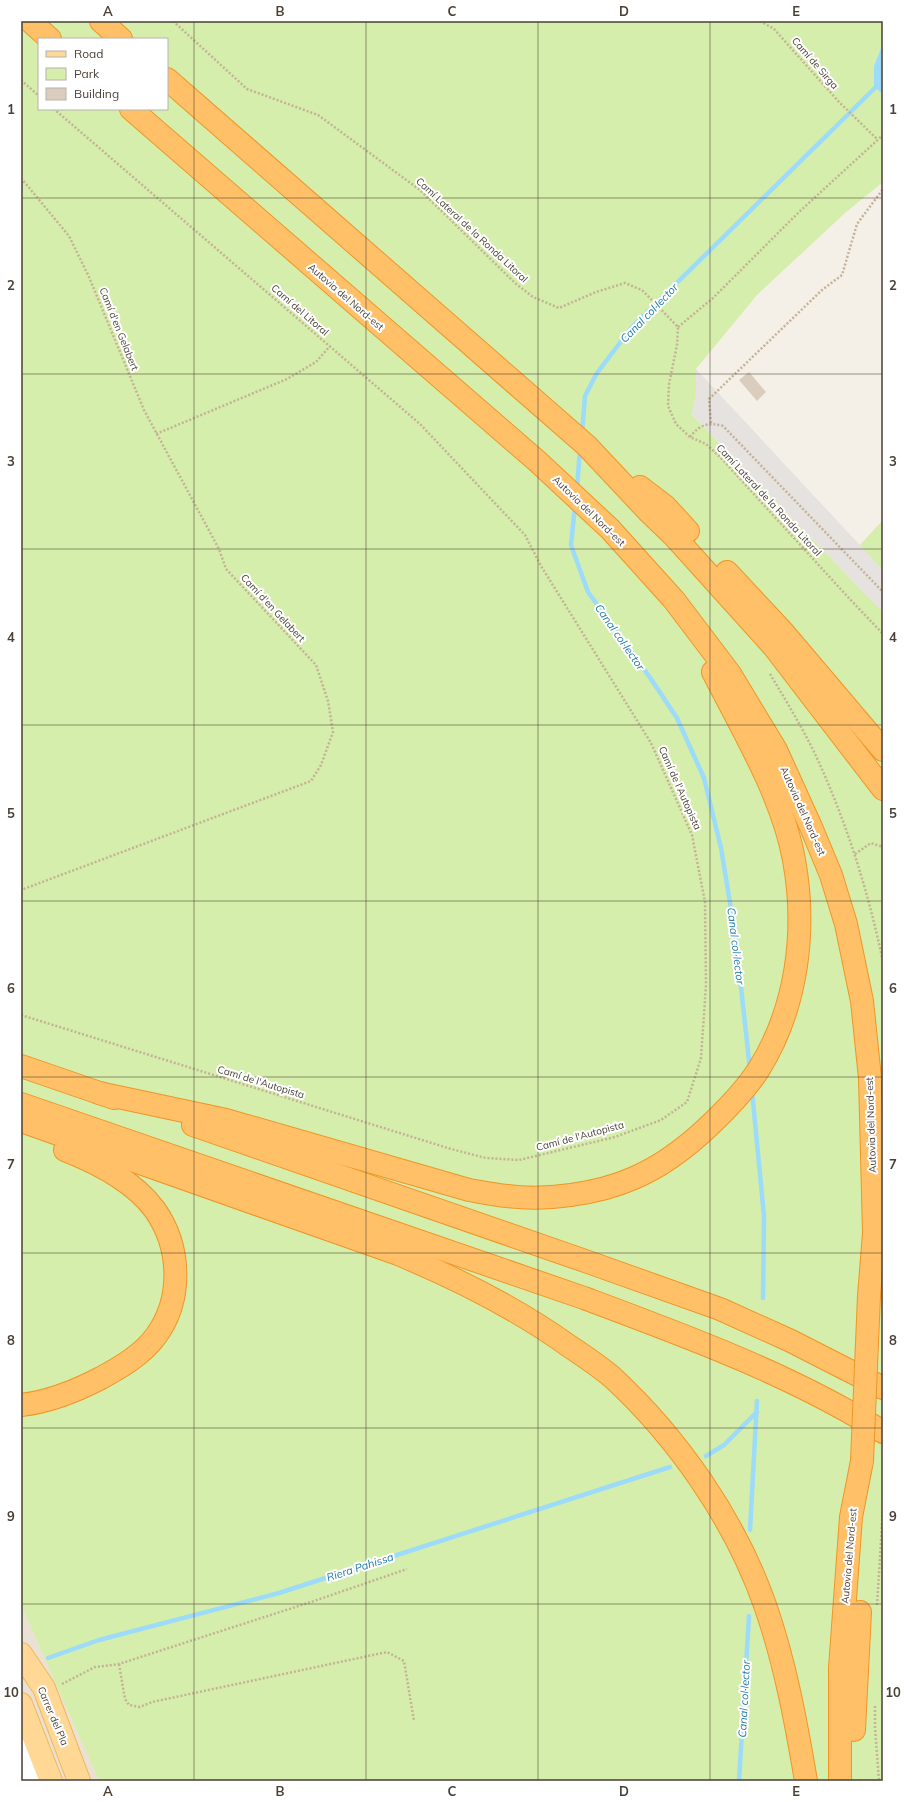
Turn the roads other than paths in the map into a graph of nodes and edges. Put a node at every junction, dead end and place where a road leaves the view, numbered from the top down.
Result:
1 (30, 21) edge
2 (100, 21) edge
3 (49, 38) edge
4 (120, 38) edge
5 (168, 80) edge
6 (131, 110) edge
7 (656, 509) junction
8 (680, 608) junction
9 (883, 750) edge
10 (883, 789) edge
11 (21, 1066) edge
12 (99, 1093) junction
13 (21, 1104) edge
14 (21, 1121) edge
15 (21, 1134) edge
16 (883, 1388) edge
17 (21, 1405) edge
18 (883, 1432) edge
19 (862, 1461) junction
20 (21, 1654) edge
21 (21, 1704) edge
22 (21, 1748) edge
23 (33, 1781) edge
24 (51, 1781) edge
25 (79, 1781) edge
26 (806, 1781) edge
27 (840, 1781) edge
28 (855, 1781) edge

1 - 3 highway
2 - 4 highway
5 - 7 highway
6 - 8 highway, Autovia del Nord-est
7 - 9 highway
7 - 10 highway
8 - 12 highway
8 - 19 highway, Autovia del Nord-est, bridge
11 - 12 highway
12 - 16 highway
13 - 18 highway
14 - 26 highway
15 - 17 highway
19 - 27 highway, Autovia del Nord-est
19 - 28 highway
20 - 25 main road, Carrer del Pla
21 - 24 main road
22 - 23 street

